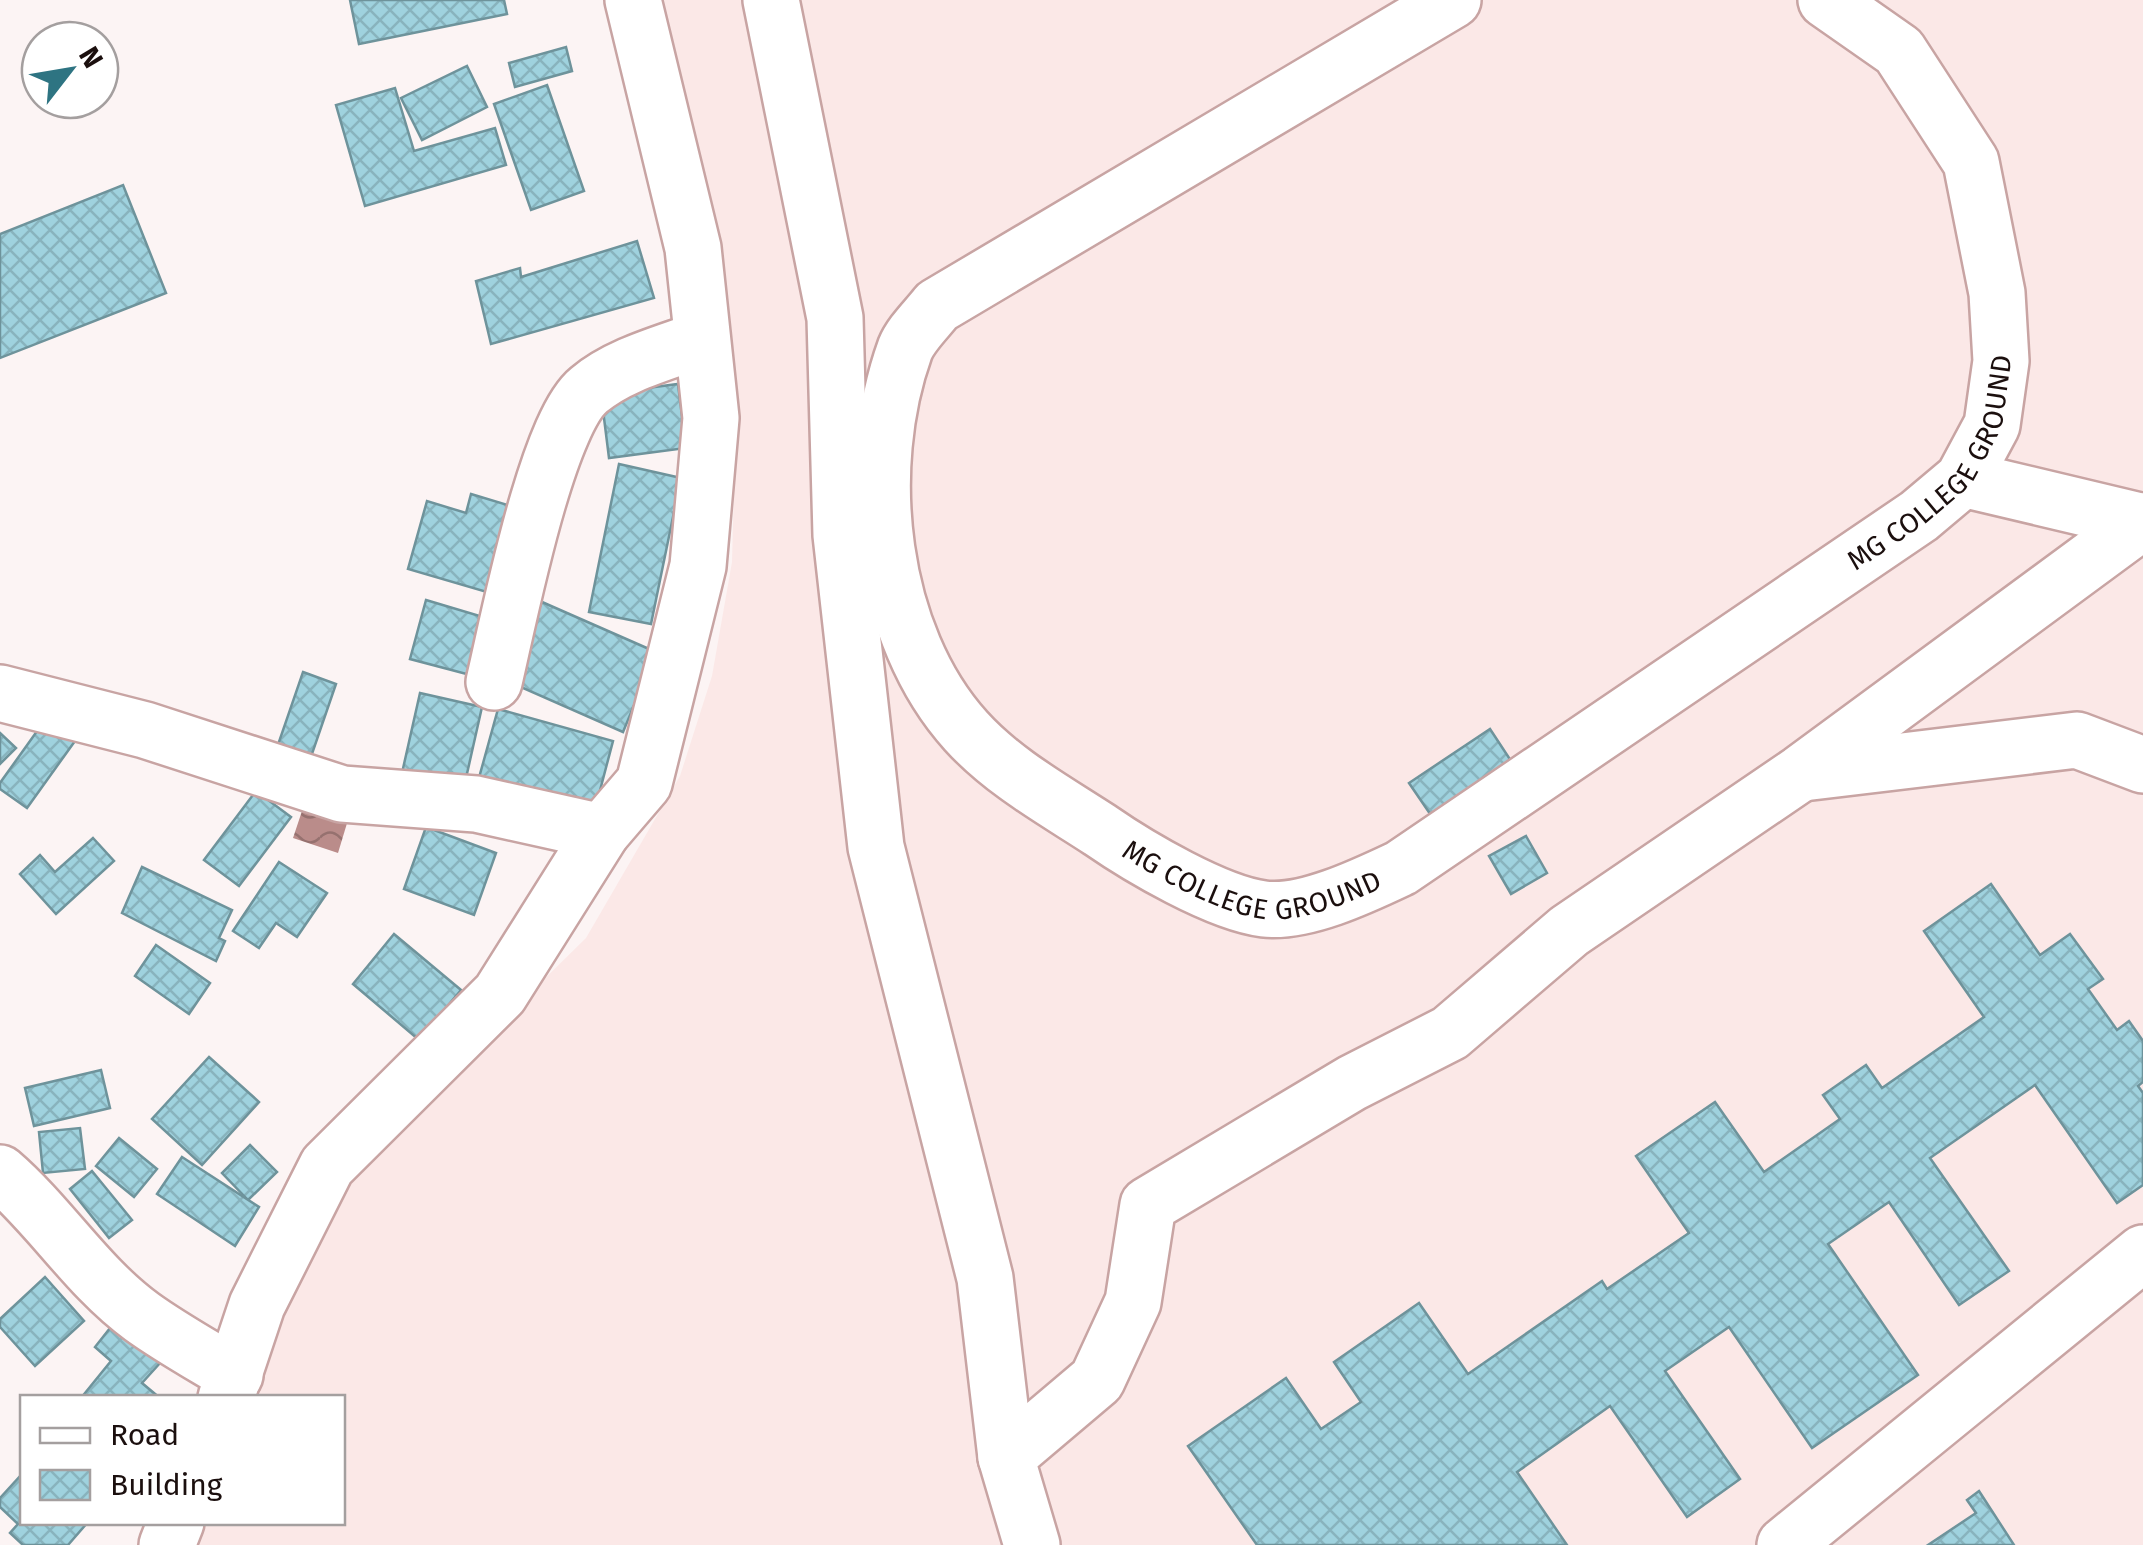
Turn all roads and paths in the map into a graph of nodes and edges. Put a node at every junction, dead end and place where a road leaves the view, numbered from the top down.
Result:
1 (633, 0) edge
2 (772, 0) edge
3 (1453, 0) edge
4 (1826, 0) edge
5 (702, 338) junction
6 (1962, 479) junction
7 (2141, 521) edge
8 (494, 682) dead end
9 (0, 693) edge
10 (2143, 765) edge
11 (1801, 773) junction
12 (602, 832) junction
13 (0, 1172) edge
14 (2143, 1252) edge
15 (230, 1386) edge
16 (1006, 1456) junction
17 (1032, 1545) edge
18 (1785, 1545) edge

1 - 5 street
2 - 16 street
3 - 6 street, MG COLLEGE GROUND
4 - 6 street, MG COLLEGE GROUND
5 - 8 street
5 - 12 street
6 - 7 street
7 - 11 street
9 - 12 street
10 - 11 street
11 - 16 street
12 - 15 street
13 - 15 street
14 - 18 street
16 - 17 street

